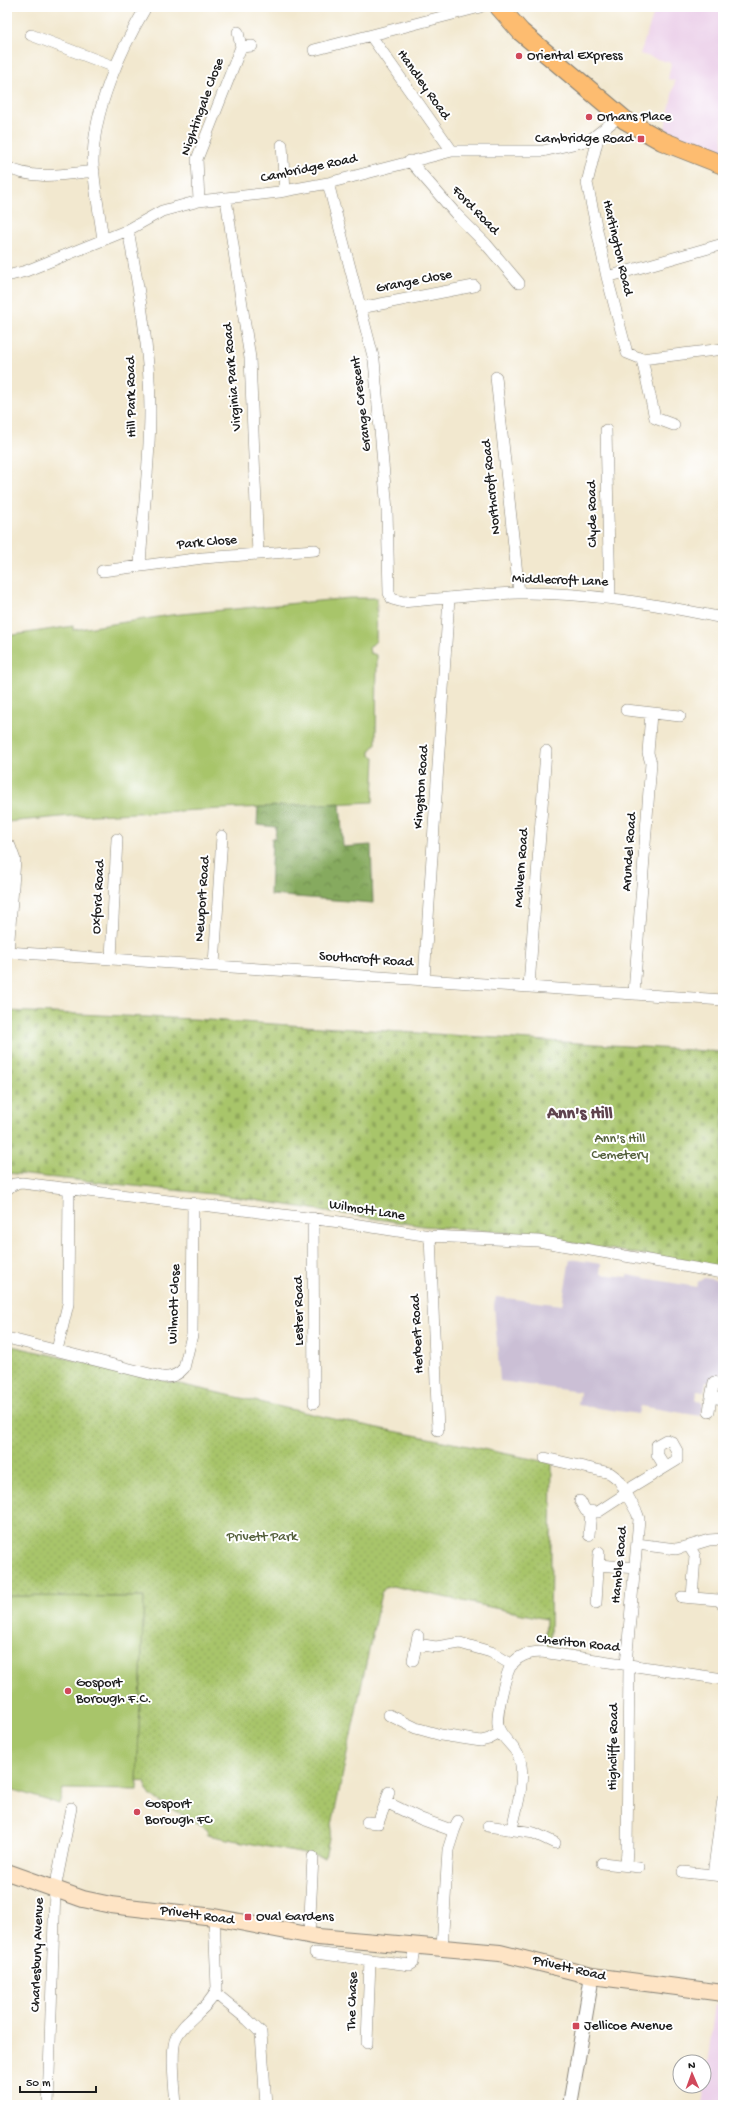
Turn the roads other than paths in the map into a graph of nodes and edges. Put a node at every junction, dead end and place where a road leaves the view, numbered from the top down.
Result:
1 (146, 7) edge
2 (480, 7) edge
3 (499, 7) edge
4 (238, 32) dead end
5 (30, 35) dead end
6 (371, 36) junction
7 (314, 50) dead end
8 (115, 67) junction
9 (620, 116) junction
10 (599, 134) junction
11 (282, 145) dead end
12 (452, 151) junction
13 (410, 161) junction
14 (723, 165) edge
15 (7, 166) edge
16 (94, 171) junction
17 (328, 183) junction
18 (285, 191) junction
19 (226, 199) junction
20 (199, 201) junction
21 (128, 230) junction
22 (103, 240) junction
23 (723, 244) edge
24 (7, 276) edge
25 (607, 277) junction
26 (519, 283) dead end
27 (474, 286) dead end
28 (360, 308) junction
29 (723, 349) edge
30 (642, 359) junction
31 (496, 377) dead end
32 (674, 425) dead end
33 (606, 430) dead end
34 (315, 550) dead end
35 (258, 554) junction
36 (140, 565) junction
37 (102, 571) dead end
38 (518, 593) junction
39 (449, 598) junction
40 (610, 598) junction
41 (394, 601) joint
42 (723, 618) edge
43 (626, 710) dead end
44 (651, 713) junction
45 (680, 716) dead end
46 (546, 752) dead end
47 (222, 836) dead end
48 (117, 839) dead end
49 (10, 846) dead end
50 (8, 952) edge
51 (111, 958) junction
52 (214, 965) junction
53 (424, 979) junction
54 (529, 986) junction
55 (634, 993) junction
56 (723, 1000) edge
57 (7, 1188) edge
58 (69, 1188) junction
59 (193, 1203) junction
60 (313, 1218) junction
61 (430, 1236) junction
62 (723, 1273) edge
63 (7, 1338) edge
64 (57, 1350) junction
65 (714, 1382) dead end
66 (711, 1397) junction
67 (723, 1399) edge
68 (314, 1403) dead end
69 (709, 1412) dead end
70 (438, 1430) dead end
71 (544, 1458) dead end
72 (665, 1467) dead end
73 (627, 1492) junction
74 (580, 1501) dead end
75 (591, 1511) junction
76 (589, 1535) dead end
77 (723, 1539) edge
78 (637, 1544) junction
79 (689, 1546) junction
80 (600, 1553) dead end
81 (599, 1565) junction
82 (635, 1568) junction
83 (596, 1603) dead end
84 (723, 1604) edge
85 (413, 1660) dead end
86 (512, 1664) junction
87 (628, 1665) junction
88 (723, 1679) edge
89 (389, 1715) dead end
90 (500, 1733) junction
91 (723, 1799) edge
92 (71, 1808) dead end
93 (367, 1822) dead end
94 (721, 1824) edge
95 (488, 1826) dead end
96 (512, 1829) junction
97 (555, 1843) dead end
98 (313, 1857) dead end
99 (602, 1863) dead end
100 (626, 1865) junction
101 (639, 1867) dead end
102 (7, 1872) edge
103 (683, 1872) dead end
104 (718, 1875) edge
105 (55, 1889) junction
106 (214, 1917) junction
107 (309, 1935) junction
108 (415, 1947) junction
109 (442, 1948) junction
110 (315, 1953) dead end
111 (370, 1960) junction
112 (592, 1976) junction
113 (215, 1993) junction
114 (723, 1993) edge
115 (366, 2043) dead end
116 (48, 2105) edge
117 (176, 2105) edge
118 (266, 2105) edge
119 (570, 2105) edge

1 - 8 street
2 - 6 street
3 - 9 main road
4 - 20 street, Nightingale Close
5 - 8 street
6 - 7 street
6 - 12 street, Handley Road
8 - 16 street
9 - 10 street, Cambridge Road
9 - 14 main road
10 - 12 street, Cambridge Road
10 - 25 street, Hartington Road
11 - 18 street
12 - 13 street, Cambridge Road
13 - 17 street, Cambridge Road
13 - 26 street, Ford Road
15 - 16 street
16 - 22 street
17 - 18 street, Cambridge Road
17 - 28 street, Grange Crescent
18 - 19 street, Cambridge Road
19 - 20 street, Cambridge Road
19 - 35 street, Virginia Park Road
20 - 21 street, Cambridge Road
21 - 22 street, Cambridge Road
21 - 36 street, Hill Park Road
22 - 24 street, Cambridge Road
23 - 25 street
25 - 30 street, Hartington Road
27 - 28 street, Grange Close
28 - 41 street, Grange Crescent
29 - 30 street
30 - 32 street
31 - 38 street, Northcroft Road
33 - 40 street, Clyde Road
34 - 35 street, Park Close
35 - 36 street, Park Close
36 - 37 street, Park Close
38 - 39 street, Middlecroft Lane
38 - 40 street, Middlecroft Lane
39 - 41 street, Middlecroft Lane
39 - 53 street, Kingston Road
40 - 42 street, Middlecroft Lane
43 - 44 street
44 - 45 street
44 - 55 street, Arundel Road
46 - 54 street, Malvern Road
47 - 52 street, Newport Road
48 - 51 street, Oxford Road
49 - 50 street
50 - 51 street, Southcroft Road
51 - 52 street, Southcroft Road
52 - 53 street, Southcroft Road
53 - 54 street, Southcroft Road
54 - 55 street, Southcroft Road
55 - 56 street, Southcroft Road
57 - 58 street, Wilmott Lane
58 - 59 street, Wilmott Lane
58 - 64 street
59 - 60 street, Wilmott Lane
59 - 64 street, Wilmott Close
60 - 61 street, Wilmott Lane
60 - 68 street, Lester Road
61 - 62 street, Wilmott Lane
61 - 70 street, Herbert Road
63 - 64 street, Wilmott Close
65 - 66 street
66 - 67 street
66 - 69 street
71 - 73 street, Hamble Road
72 - 73 street
73 - 75 street
73 - 78 street, Hamble Road
74 - 75 street
75 - 76 street
77 - 79 street
78 - 79 street
78 - 82 street, Hamble Road
79 - 84 street
80 - 81 street
81 - 82 street
81 - 83 street
82 - 87 street, Hamble Road
85 - 86 street
86 - 87 street, Cheriton Road
86 - 90 street
87 - 88 street, Cheriton Road
87 - 100 street, Highcliffe Road
89 - 90 street
90 - 96 street
91 - 94 street
92 - 105 street, Charlesbury Avenue
93 - 109 street
94 - 104 street
95 - 96 street
96 - 97 street
98 - 107 street
99 - 100 street
100 - 101 street
102 - 105 main road, Privett Road
103 - 104 street
105 - 106 main road, Privett Road
105 - 116 street, Charlesbury Avenue
106 - 107 main road, Privett Road
106 - 113 street
107 - 108 main road, Privett Road
108 - 109 main road, Privett Road
108 - 111 street
109 - 112 main road, Privett Road
110 - 111 street
111 - 115 street, The Chase
112 - 114 main road, Privett Road
112 - 119 street
113 - 117 street
113 - 118 street

